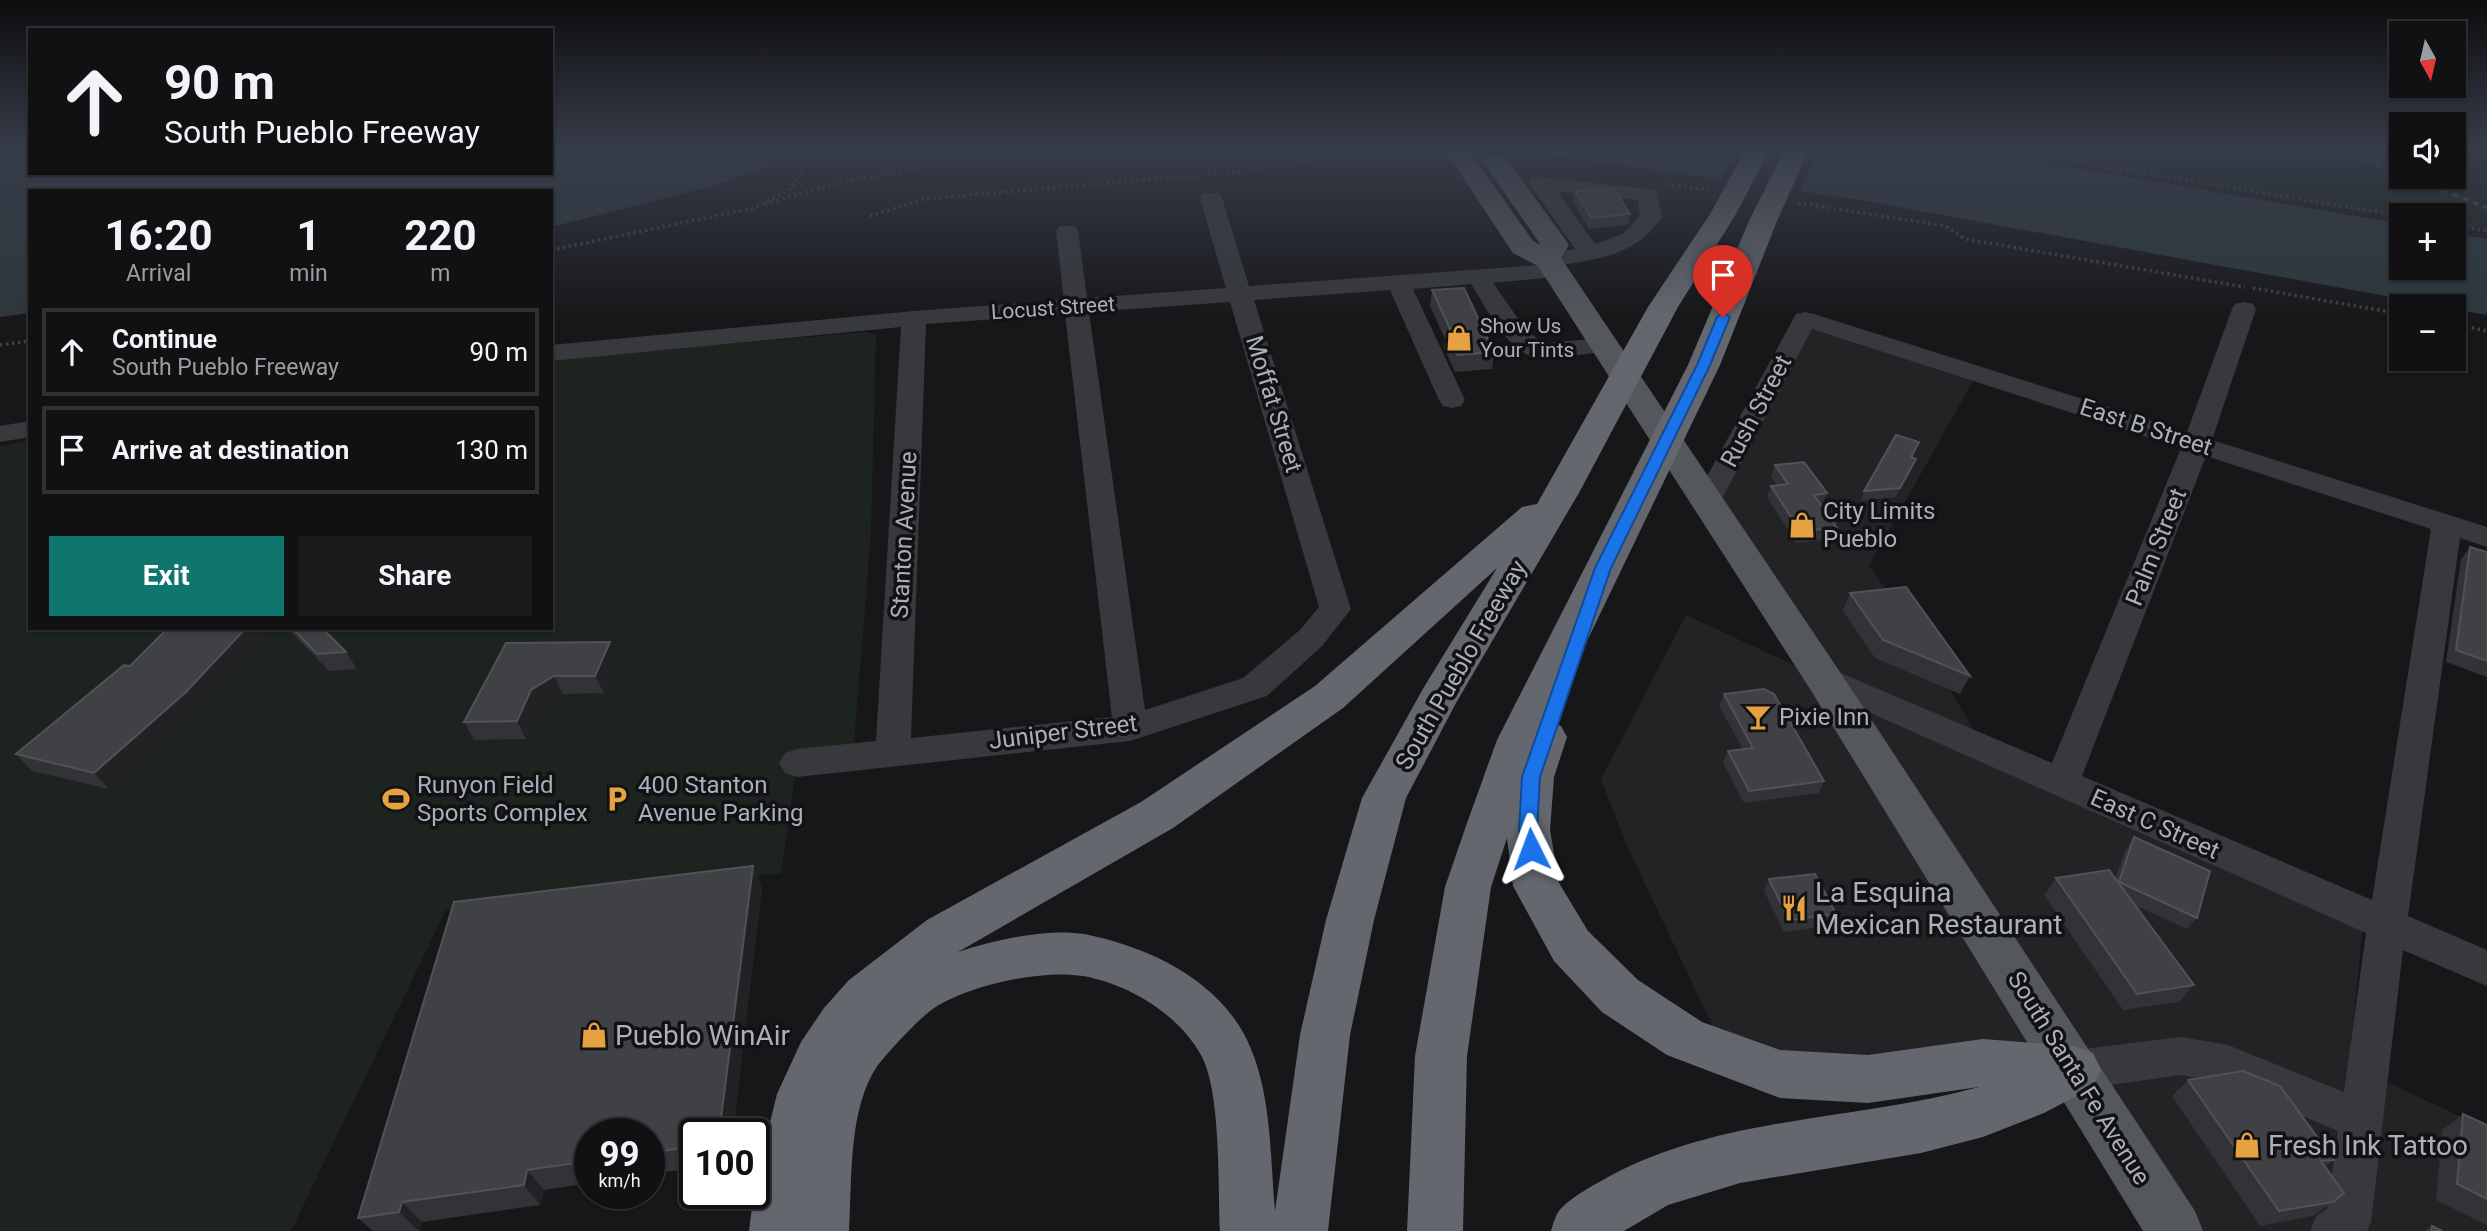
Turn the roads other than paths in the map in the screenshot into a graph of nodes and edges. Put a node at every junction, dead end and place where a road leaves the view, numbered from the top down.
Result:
1 (1214, 206) edge
2 (1495, 206) edge
3 (1528, 206) edge
4 (1546, 206) edge
5 (1650, 206) edge
6 (1715, 206) edge
7 (1769, 206) edge
8 (1068, 231) dead end
9 (1560, 261) junction
10 (1477, 276) junction
11 (1398, 282) junction
12 (1241, 294) junction
13 (1076, 306) junction
14 (2244, 309) dead end
15 (914, 318) junction
16 (1805, 319) joint
17 (1605, 346) junction
18 (553, 353) edge
19 (1452, 400) dead end
20 (28, 429) edge
21 (0, 434) edge
22 (2197, 443) junction
23 (1572, 473) junction
24 (1707, 502) junction
25 (2447, 524) junction
26 (2487, 537) edge
27 (1603, 568) junction
28 (1335, 609) joint
29 (1824, 679) junction
30 (1130, 728) junction
31 (893, 752) junction
32 (797, 762) dead end
33 (2062, 783) junction
34 (2387, 925) junction
35 (2487, 968) edge
36 (2075, 1070) junction
37 (2362, 1120) junction
38 (777, 1231) edge
39 (821, 1231) edge
40 (1248, 1231) edge
41 (1300, 1231) edge
42 (1435, 1231) edge
43 (1579, 1231) edge
44 (2175, 1231) edge
45 (2333, 1231) edge

1 - 12 street, Moffat Street
2 - 9 main road, South Santa Fe Avenue
3 - 9 main road, South Santa Fe Avenue
4 - 9 street, Locust Street
5 - 9 street, Locust Street
6 - 23 highway, South Pueblo Freeway
7 - 27 highway
8 - 13 street
9 - 10 street, Locust Street
9 - 17 main road, South Santa Fe Avenue
10 - 11 street, Locust Street
10 - 17 street
11 - 12 street, Locust Street
11 - 19 street
12 - 13 street, Locust Street
12 - 28 street, Moffat Street
13 - 15 street, Locust Street
13 - 30 street
14 - 22 street, Palm Street
15 - 18 street, Locust Street
15 - 31 street, Stanton Avenue
16 - 22 street, East B Street
16 - 24 street, Rush Street
17 - 24 main road, South Santa Fe Avenue
20 - 21 street
22 - 25 street, East B Street
22 - 33 street, Palm Street
23 - 38 highway
23 - 41 highway, South Pueblo Freeway
24 - 29 main road, South Santa Fe Avenue
25 - 26 street, East B Street
25 - 34 street
27 - 36 highway
27 - 42 highway
28 - 30 street, Juniper Street
29 - 33 street, East C Street
29 - 36 main road, South Santa Fe Avenue
30 - 31 street, Juniper Street
31 - 32 street, Juniper Street
33 - 34 street, East C Street
34 - 35 street, East C Street
34 - 37 street
36 - 37 street
36 - 43 highway
36 - 44 main road, South Santa Fe Avenue
37 - 45 street
39 - 40 highway

